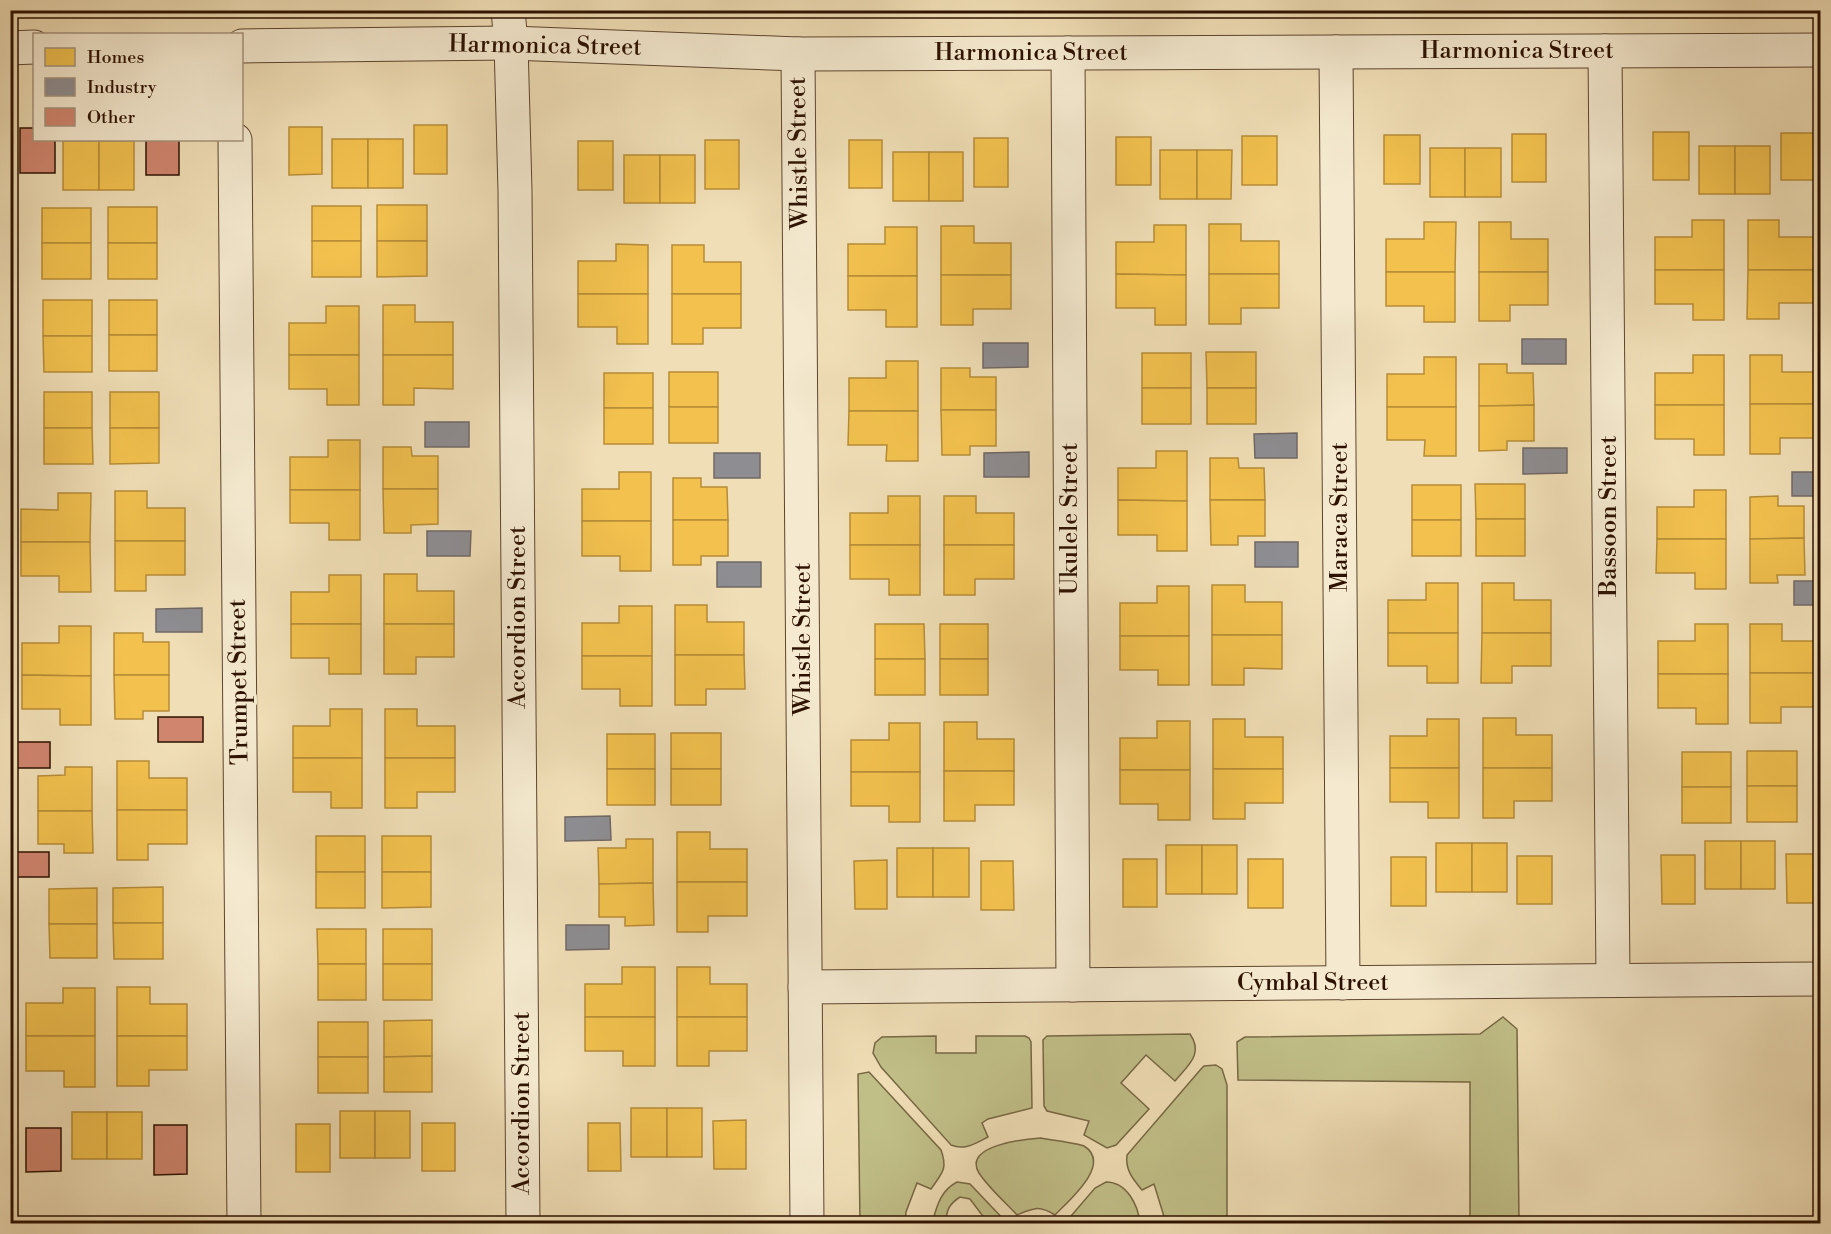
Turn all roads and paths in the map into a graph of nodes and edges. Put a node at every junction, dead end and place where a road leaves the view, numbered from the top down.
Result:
1 (508, 10) edge
2 (511, 43) junction
3 (243, 46) edge
4 (33, 47) edge
5 (10, 48) edge
6 (1821, 50) edge
7 (1605, 51) junction
8 (1336, 52) junction
9 (1068, 53) junction
10 (798, 54) junction
11 (234, 141) edge
12 (1821, 979) edge
13 (1613, 980) junction
14 (1344, 983) junction
15 (1072, 985) junction
16 (806, 987) junction
17 (244, 1224) edge
18 (523, 1224) edge
19 (807, 1224) edge

1 - 2 street, Accordion Street
2 - 3 street, Harmonica Street
2 - 10 street, Harmonica Street
2 - 18 street, Accordion Street
4 - 5 street
6 - 7 street, Harmonica Street
7 - 8 street, Harmonica Street
7 - 13 street, Bassoon Street
8 - 9 street, Harmonica Street
8 - 14 street, Maraca Street
9 - 10 street, Harmonica Street
9 - 15 street, Ukulele Street
10 - 16 street, Whistle Street
11 - 17 street, Trumpet Street
12 - 13 street, Cymbal Street
13 - 14 street, Cymbal Street
14 - 15 street, Cymbal Street
15 - 16 street, Cymbal Street
16 - 19 street, Whistle Street

